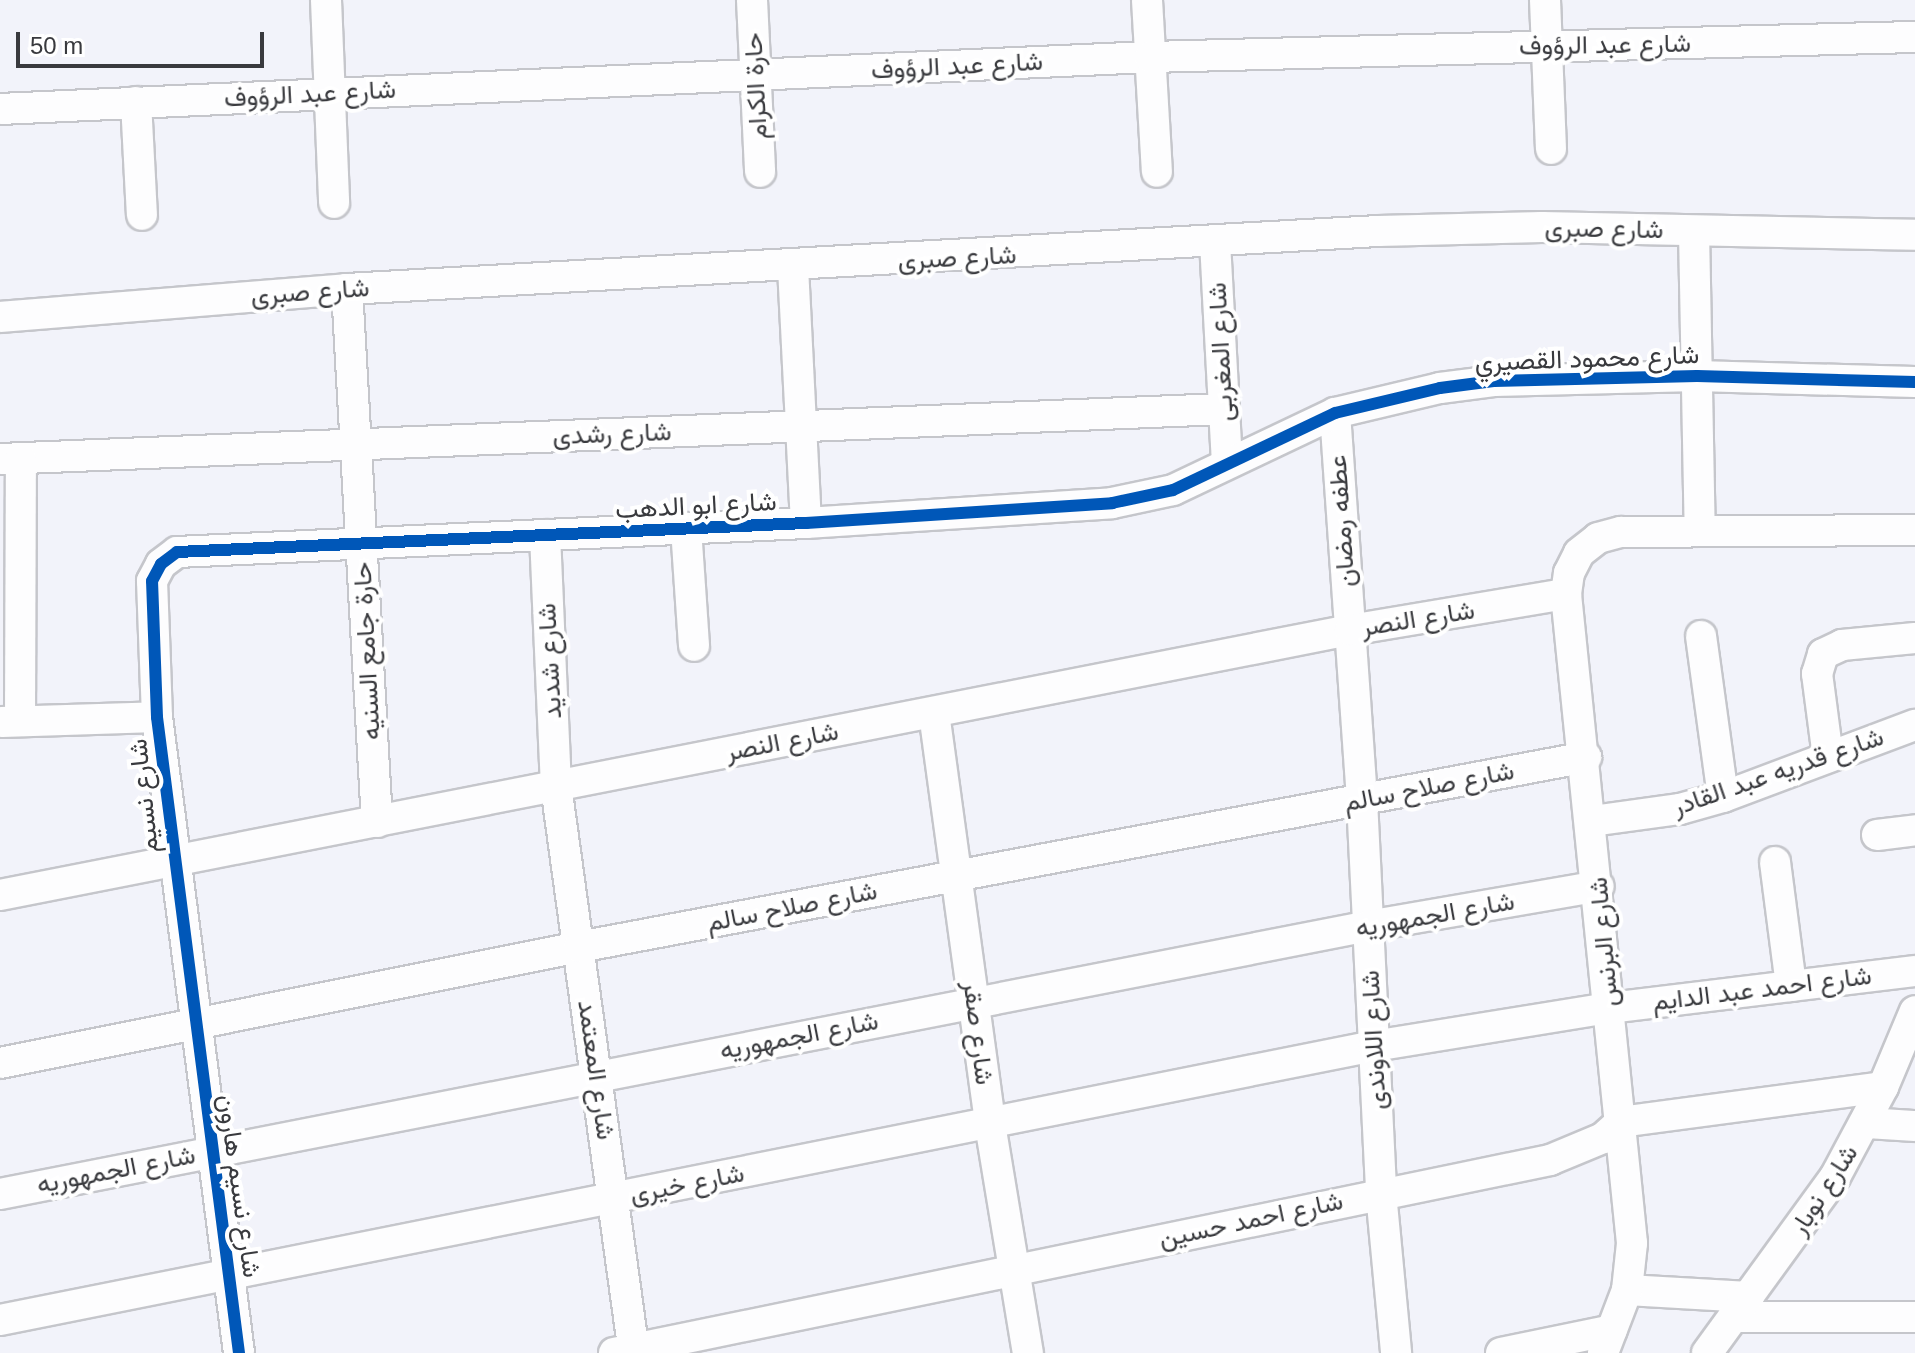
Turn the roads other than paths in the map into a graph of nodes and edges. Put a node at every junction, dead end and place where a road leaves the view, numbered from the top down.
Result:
1 (326, 0) edge
2 (752, 0) edge
3 (1147, 0) edge
4 (1545, 0) edge
5 (1915, 37) edge
6 (1547, 47) junction
7 (1150, 57) junction
8 (756, 75) junction
9 (330, 93) junction
10 (136, 102) junction
11 (0, 109) edge
12 (1551, 149) dead end
13 (760, 172) dead end
14 (1157, 172) dead end
15 (334, 203) dead end
16 (142, 215) dead end
17 (1694, 231) junction
18 (1915, 235) edge
19 (1215, 242) junction
20 (793, 267) junction
21 (347, 289) junction
22 (0, 317) edge
23 (1697, 376) junction
24 (1915, 382) edge
25 (1224, 409) junction
26 (1335, 413) junction
27 (801, 426) junction
28 (356, 445) junction
29 (11, 459) edge
30 (1227, 462) junction
31 (806, 523) junction
32 (686, 528) junction
33 (1915, 530) edge
34 (1700, 531) junction
35 (545, 535) junction
36 (361, 543) junction
37 (161, 564) joint
38 (1566, 594) junction
39 (1350, 630) junction
40 (1701, 636) dead end
41 (1915, 638) edge
42 (694, 646) dead end
43 (934, 713) junction
44 (157, 717) junction
45 (10, 721) edge
46 (1915, 725) edge
47 (1586, 757) junction
48 (1828, 757) junction
49 (556, 786) junction
50 (1723, 797) junction
51 (1362, 800) junction
52 (1592, 821) junction
53 (377, 822) junction
54 (1915, 830) edge
55 (1877, 835) dead end
56 (173, 861) junction
57 (1775, 862) dead end
58 (957, 876) junction
59 (1599, 886) junction
60 (0, 895) edge
61 (1368, 926) junction
62 (579, 947) junction
63 (1915, 971) edge
64 (1791, 986) junction
65 (974, 1002) junction
66 (1609, 1008) junction
67 (1915, 1011) edge
68 (195, 1024) junction
69 (1374, 1046) junction
70 (0, 1063) edge
71 (597, 1075) junction
72 (1883, 1087) junction
73 (1621, 1122) junction
74 (1866, 1123) junction
75 (990, 1124) junction
76 (1915, 1126) edge
77 (212, 1151) junction
78 (1381, 1193) junction
79 (0, 1194) edge
80 (613, 1198) junction
81 (1013, 1270) junction
82 (229, 1276) junction
83 (1627, 1290) junction
84 (1741, 1307) junction
85 (1915, 1317) edge
86 (0, 1320) edge
87 (1608, 1342) edge
88 (627, 1352) edge
89 (239, 1353) edge
90 (1028, 1353) edge
91 (1396, 1353) edge
92 (1501, 1353) edge
93 (1707, 1353) edge

1 - 9 street
2 - 8 street, حارة الكرام
3 - 7 street
4 - 6 street
5 - 6 street, شارع عبد الرؤوف
6 - 7 street, شارع عبد الرؤوف
6 - 12 street
7 - 8 street, شارع عبد الرؤوف
7 - 14 street
8 - 9 street, شارع عبد الرؤوف
8 - 13 street, حارة الكرام
9 - 10 street, شارع عبد الرؤوف
9 - 15 street
10 - 11 street, شارع عبد الرؤوف
10 - 16 street
17 - 18 street, شارع صبرى
17 - 19 street, شارع صبرى
17 - 23 street
19 - 20 street, شارع صبرى
19 - 25 street, شارع المغربى
20 - 21 street, شارع صبرى
20 - 27 street
21 - 22 street, شارع صبرى
21 - 28 street, حارة جامع السنيه
23 - 24 street, شارع محمود القصيري
23 - 26 street, شارع محمود القصيري
23 - 34 street
25 - 27 street, شارع رشدى
25 - 30 street, شارع المغربى
26 - 30 street, شارع محمود القصيري
26 - 39 street, عطفه رمضان
27 - 28 street, شارع رشدى
27 - 31 street
28 - 29 street, شارع رشدى
28 - 36 street, حارة جامع السنيه
29 - 45 street
30 - 31 street, شارع ابو الدهب
31 - 32 street, شارع ابو الدهب
32 - 35 street, شارع ابو الدهب
32 - 42 street
33 - 34 street
34 - 38 street, شارع البرنس
35 - 36 street, شارع ابو الدهب
35 - 49 street, شارع شديد
36 - 37 street, شارع ابو الدهب
36 - 53 street, حارة جامع السنيه
37 - 44 street, شارع نسيم
38 - 39 street, شارع النصر
38 - 47 street, شارع البرنس
39 - 43 street, شارع النصر
39 - 51 street, شارع اللاوندى
40 - 50 street
41 - 48 street
43 - 49 street, شارع النصر
43 - 58 street, شارع صقر
44 - 45 street
44 - 56 street, شارع نسيم
46 - 48 street, شارع قدريه عبد القادر
47 - 51 street, شارع صلاح سالم
47 - 52 street, شارع البرنس
48 - 50 street, شارع قدريه عبد القادر
49 - 53 street, شارع النصر
49 - 62 street, شارع المعتمد
50 - 52 street, شارع قدريه عبد القادر
51 - 58 street, شارع صلاح سالم
51 - 61 street, شارع اللاوندى
52 - 59 street, شارع البرنس
53 - 56 street, شارع النصر
54 - 55 street
56 - 60 street, شارع النصر
56 - 68 street, شارع نسيم
57 - 64 street
58 - 62 street, شارع صلاح سالم
58 - 65 street, شارع صقر
59 - 61 street, شارع الجمهوريه
59 - 66 street, شارع البرنس
61 - 65 street, شارع الجمهوريه
61 - 69 street, شارع اللاوندى
62 - 68 street, شارع صلاح سالم
62 - 71 street, شارع المعتمد
63 - 64 street, شارع احمد عبد الدايم
64 - 66 street, شارع احمد عبد الدايم
65 - 71 street, شارع الجمهوريه
65 - 75 street, شارع صقر
66 - 69 street, شارع احمد عبد الدايم
66 - 73 street, شارع البرنس
67 - 72 street, شارع نوبار
68 - 70 street, شارع صلاح سالم
68 - 77 street, شارع نسيم هارون
69 - 75 street, شارع خيرى
69 - 78 street, شارع اللاوندى
71 - 77 street, شارع الجمهوريه
71 - 80 street, شارع المعتمد
72 - 73 street, شارع احمد حسين
72 - 74 street, شارع نوبار
73 - 78 street, شارع احمد حسين
73 - 83 street, شارع البرنس
74 - 76 street
74 - 84 street, شارع نوبار
75 - 80 street, شارع خيرى
75 - 81 street, شارع صقر
77 - 79 street, شارع الجمهوريه
77 - 82 street, شارع نسيم هارون
78 - 81 street, شارع احمد حسين
78 - 91 street, شارع اللاوندى
80 - 82 street, شارع خيرى
80 - 88 street, شارع المعتمد
81 - 88 street, شارع احمد حسين
81 - 90 street, شارع صقر
82 - 86 street, شارع خيرى
82 - 89 street, شارع نسيم هارون
83 - 84 street
83 - 87 street, شارع البرنس
84 - 85 street
84 - 93 street, شارع نوبار
87 - 92 street

